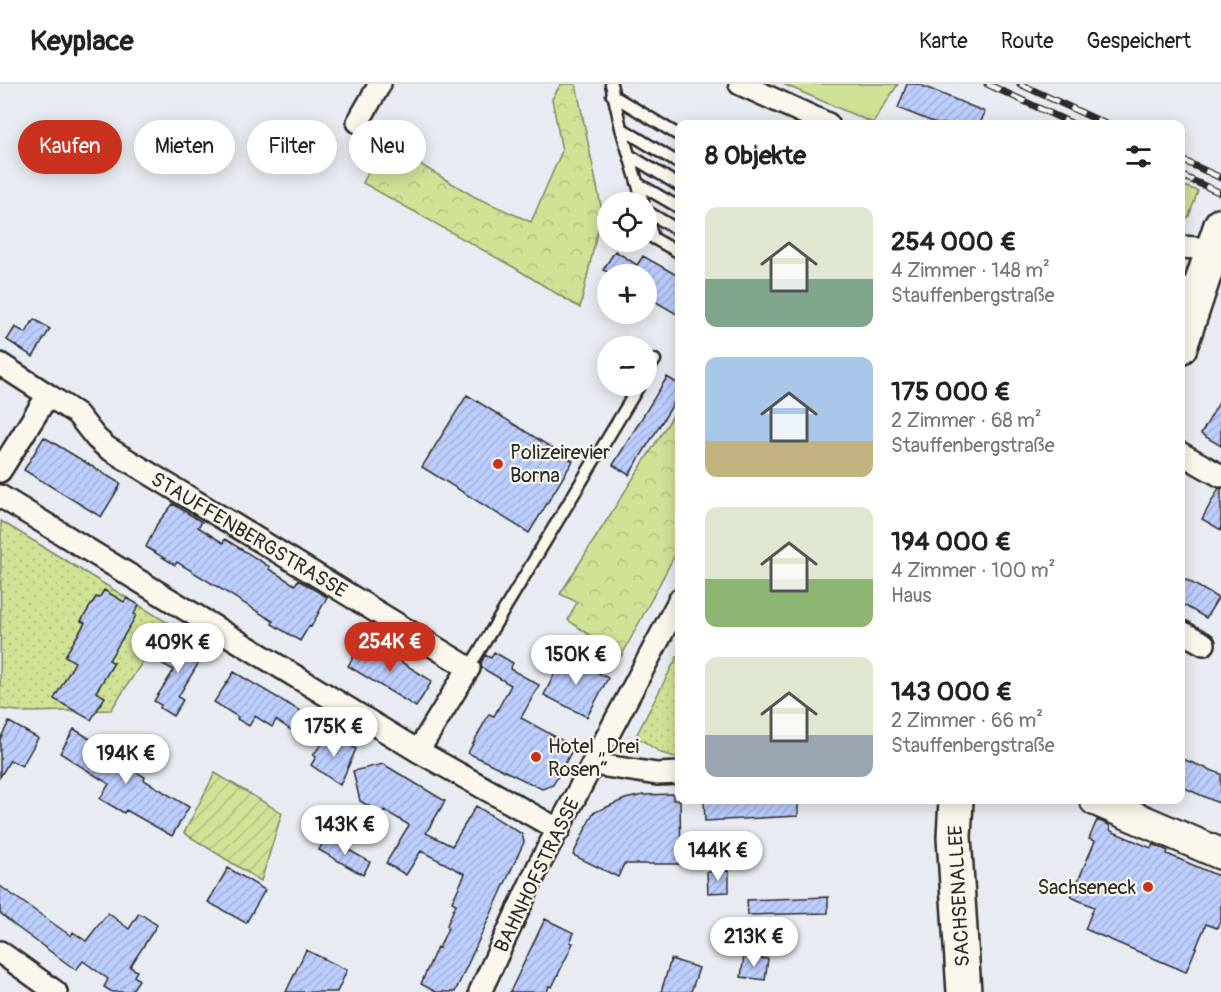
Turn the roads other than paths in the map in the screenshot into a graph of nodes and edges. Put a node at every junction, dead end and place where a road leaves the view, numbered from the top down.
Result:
1 (380, 84) edge
2 (740, 84) edge
3 (611, 89) edge
4 (359, 120) edge
5 (819, 120) edge
6 (621, 128) junction
7 (675, 133) edge
8 (629, 155) junction
9 (675, 161) edge
10 (637, 183) junction
11 (675, 183) edge
12 (640, 192) edge
13 (675, 205) edge
14 (657, 219) edge
15 (675, 228) edge
16 (1217, 237) edge
17 (657, 240) edge
18 (1185, 246) edge
19 (675, 251) edge
20 (1185, 332) edge
21 (0, 364) edge
22 (48, 395) junction
23 (633, 396) edge
24 (1185, 456) edge
25 (0, 471) edge
26 (1221, 476) edge
27 (0, 496) edge
28 (675, 608) edge
29 (1185, 634) edge
30 (1204, 644) dead end
31 (469, 668) junction
32 (418, 751) junction
33 (593, 764) junction
34 (675, 773) edge
35 (956, 804) edge
36 (1104, 804) edge
37 (559, 830) junction
38 (1221, 854) edge
39 (0, 952) edge
40 (56, 992) edge
41 (480, 992) edge
42 (964, 992) edge

1 - 4 street
2 - 5 street
3 - 6 lane
3 - 7 lane
6 - 8 lane
6 - 9 lane
8 - 10 lane
8 - 11 lane
10 - 12 lane
10 - 13 lane
14 - 15 lane
16 - 18 street
16 - 20 main road
17 - 19 lane
21 - 22 street, STAUFFENBERGSTRASSE
22 - 25 street
22 - 31 street, STAUFFENBERGSTRASSE
23 - 31 lane
24 - 26 street
27 - 32 street
28 - 33 street, BAHNHOFSTRASSE
29 - 30 street
31 - 32 street
32 - 37 street
33 - 34 street
33 - 37 street, BAHNHOFSTRASSE
35 - 42 main road, SACHSENALLEE
36 - 38 main road
37 - 41 street, BAHNHOFSTRASSE
39 - 40 street

